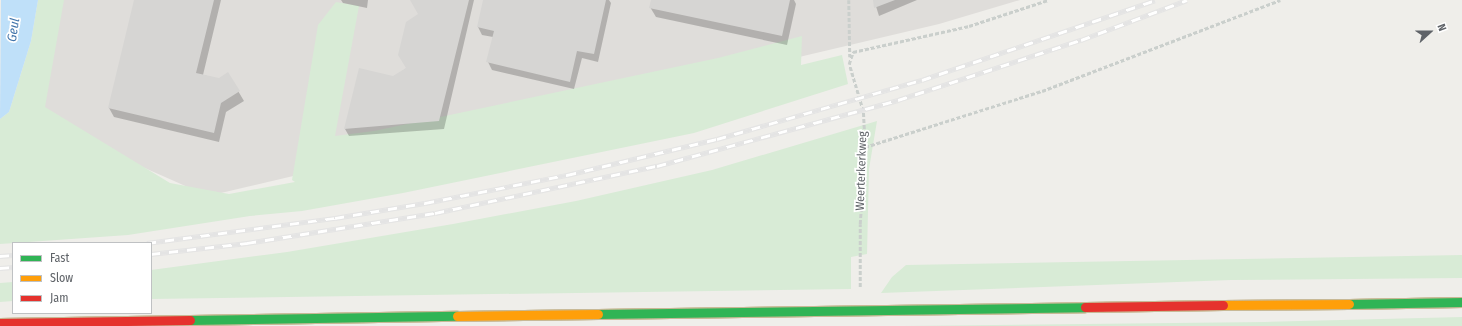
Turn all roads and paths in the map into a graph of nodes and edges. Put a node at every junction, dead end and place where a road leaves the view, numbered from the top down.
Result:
1 (849, 0) edge
2 (1048, 0) edge
3 (1280, 0) edge
4 (850, 58) junction
5 (865, 147) junction
6 (860, 287) dead end
7 (1462, 302) edge
8 (0, 323) edge

1 - 4 path, Weerterkerkweg
2 - 4 path
3 - 5 path
4 - 5 path, Weerterkerkweg
5 - 6 path, Weerterkerkweg
7 - 8 highway

